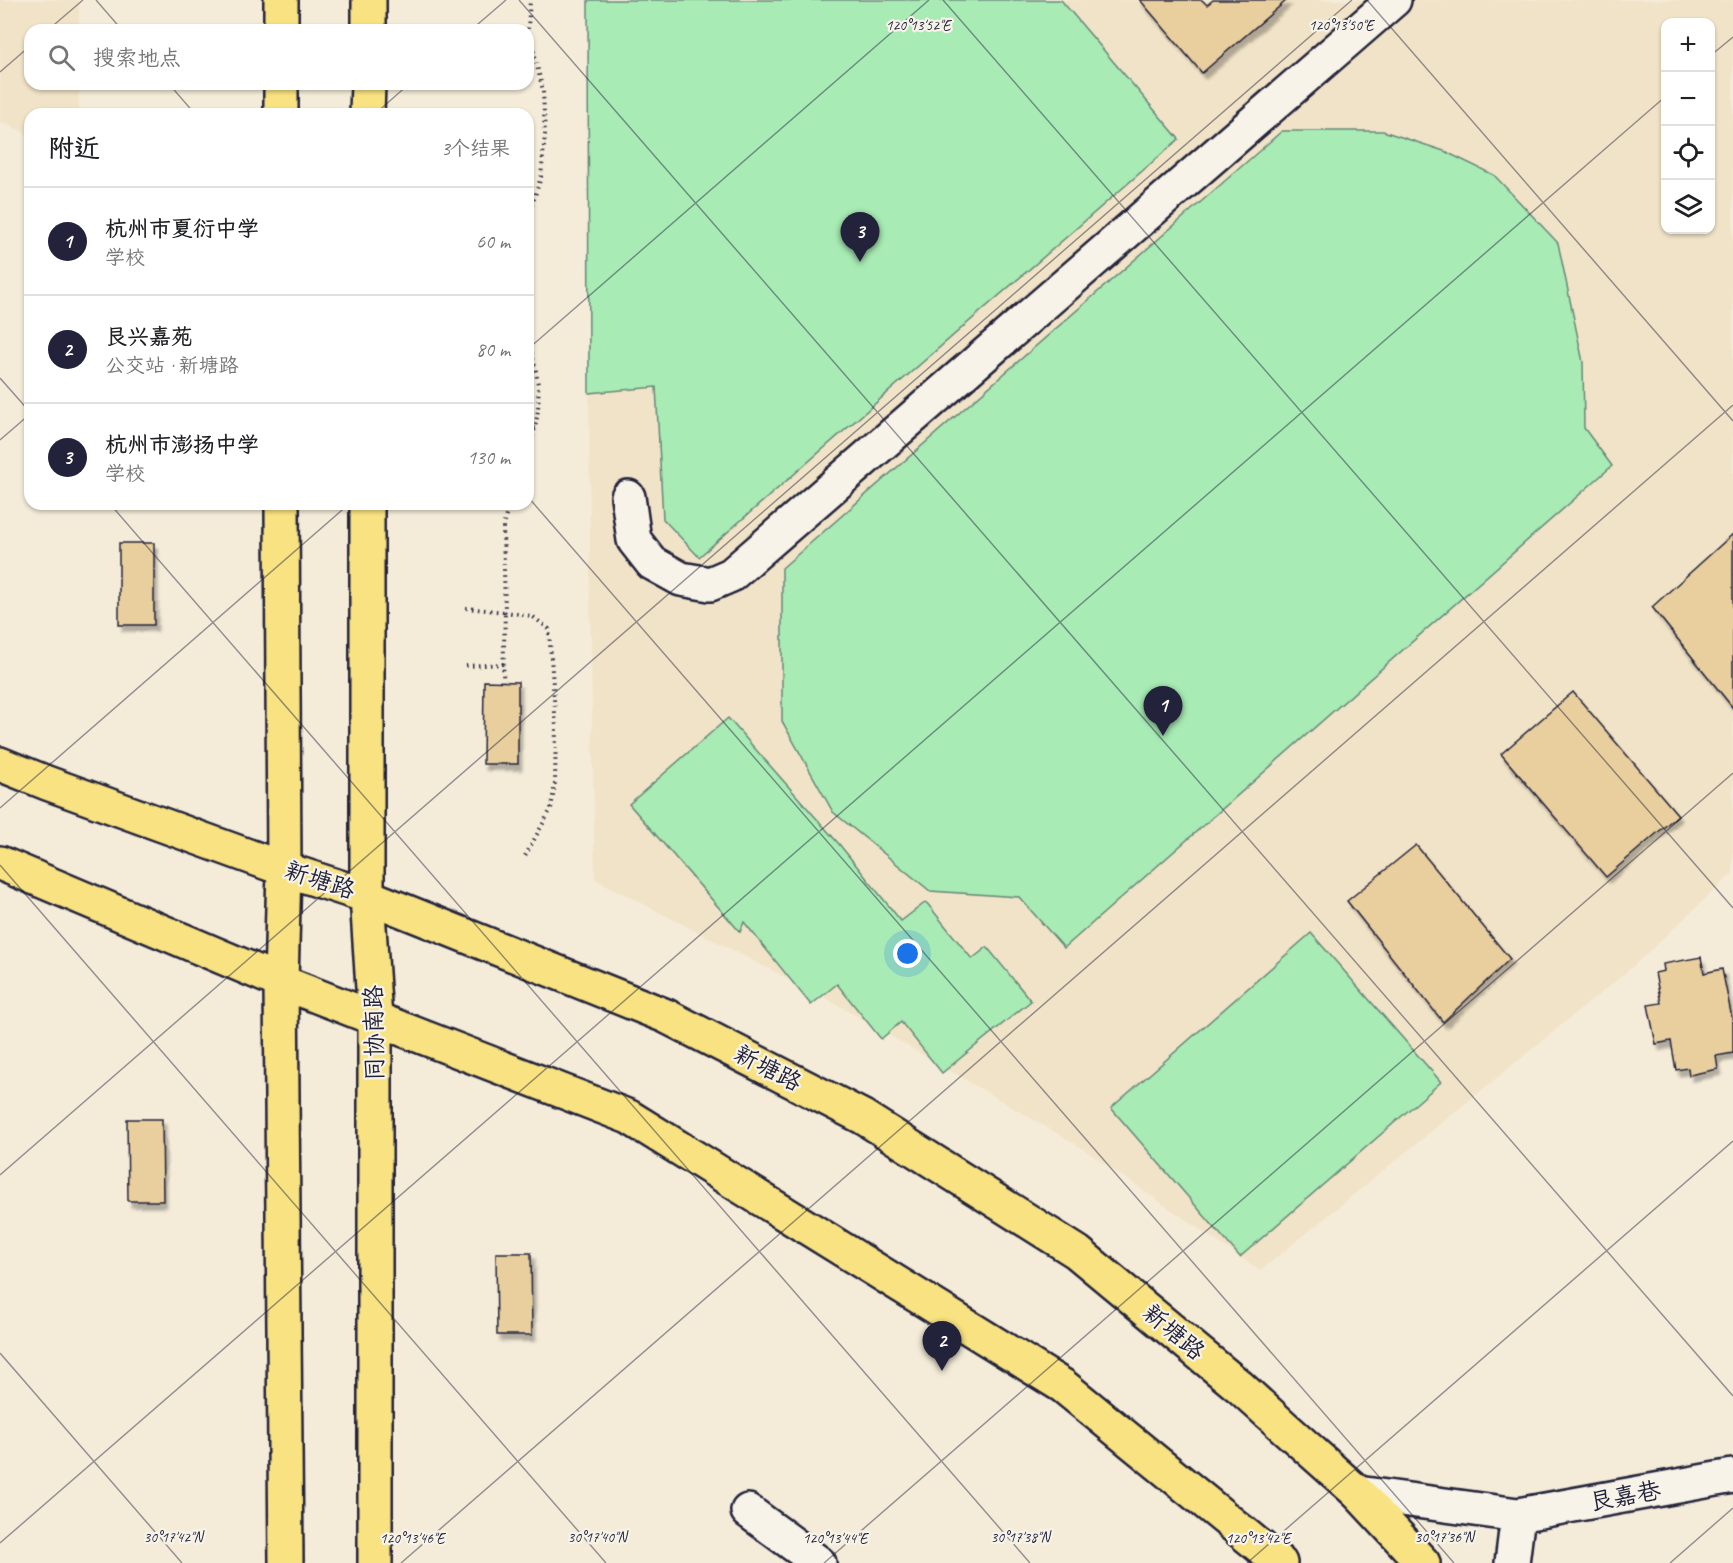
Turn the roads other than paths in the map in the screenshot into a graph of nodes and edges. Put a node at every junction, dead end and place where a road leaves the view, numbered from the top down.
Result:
1 (281, 0) edge
2 (369, 0) edge
3 (1394, 0) edge
4 (281, 24) edge
5 (369, 24) edge
6 (281, 90) edge
7 (368, 90) edge
8 (281, 108) edge
9 (368, 108) edge
10 (628, 497) dead end
11 (282, 510) edge
12 (367, 510) edge
13 (0, 764) edge
14 (0, 862) edge
15 (284, 869) junction
16 (367, 896) junction
17 (281, 982) junction
18 (375, 1019) junction
19 (1733, 1476) edge
20 (1358, 1493) junction
21 (748, 1511) dead end
22 (1518, 1515) junction
23 (286, 1563) edge
24 (375, 1563) edge
25 (819, 1563) edge
26 (1280, 1563) edge
27 (1424, 1563) edge
28 (1512, 1563) edge

1 - 4 main road
2 - 5 main road
3 - 10 street
6 - 8 main road
7 - 9 main road
11 - 15 main road
12 - 16 main road, 同协南路
13 - 15 main road, 新塘路
14 - 17 main road
15 - 16 main road, 新塘路
15 - 17 main road
16 - 18 main road, 同协南路
16 - 20 main road, 新塘路
17 - 18 main road
17 - 23 main road
18 - 24 main road, 同协南路
18 - 26 main road
19 - 22 street, 艮嘉巷
20 - 22 street, 艮嘉巷
20 - 27 main road, 新塘路
21 - 25 street
22 - 28 street

